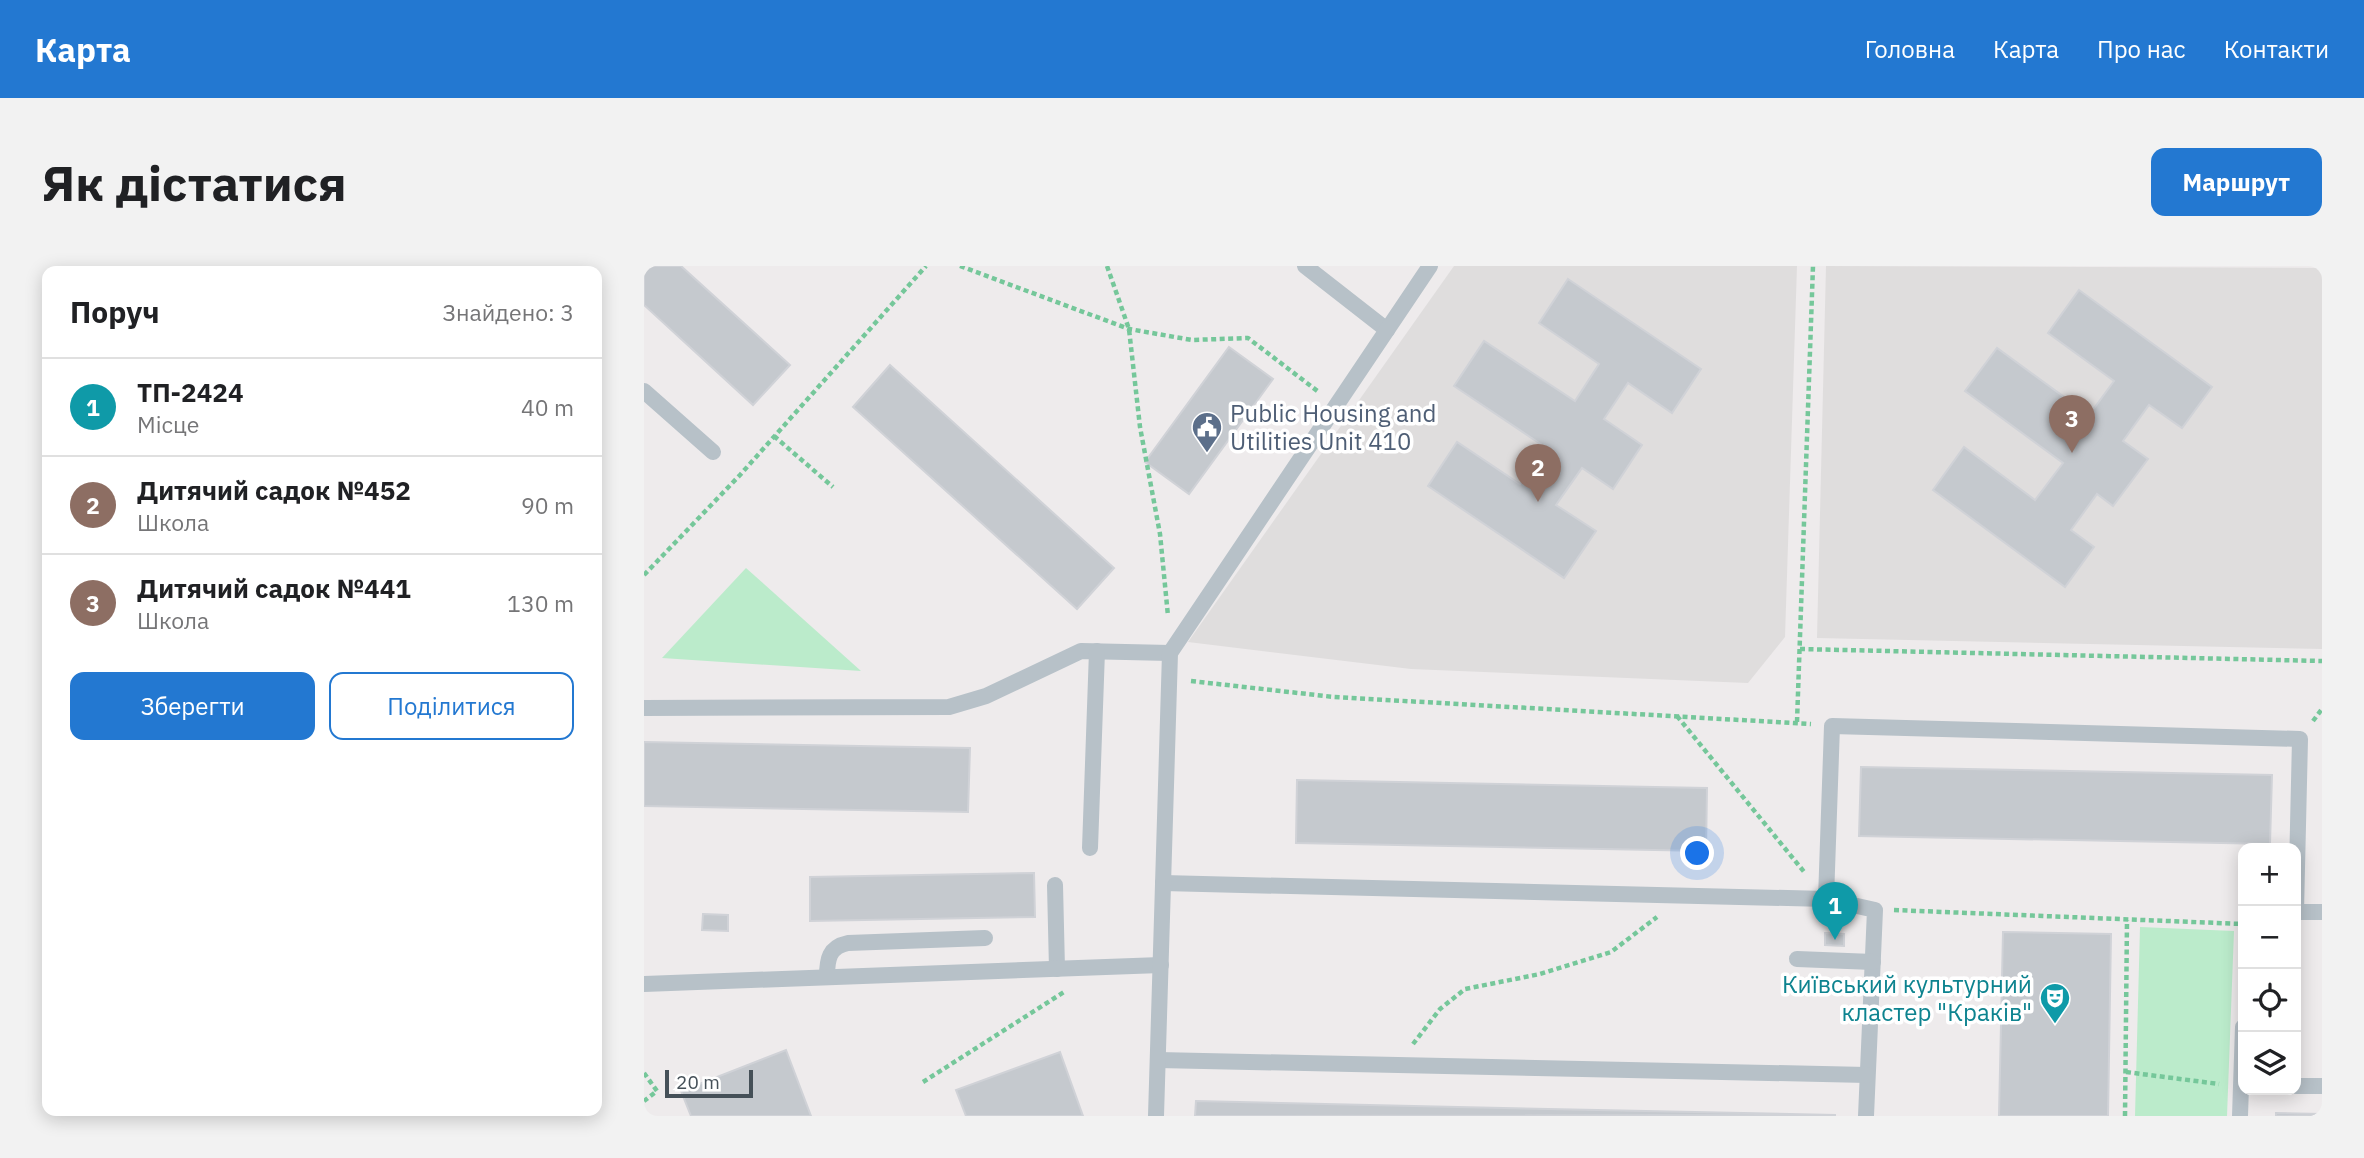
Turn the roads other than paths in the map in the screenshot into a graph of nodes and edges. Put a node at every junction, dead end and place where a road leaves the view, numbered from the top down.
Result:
1 (1305, 266) edge
2 (1430, 266) edge
3 (1387, 330) junction
4 (644, 391) edge
5 (713, 452) dead end
6 (1097, 651) junction
7 (1170, 653) junction
8 (644, 708) edge
9 (1090, 848) dead end
10 (1163, 883) junction
11 (1055, 885) dead end
12 (1826, 898) junction
13 (2296, 906) edge
14 (2301, 912) edge
15 (2322, 912) edge
16 (985, 938) dead end
17 (1797, 959) dead end
18 (1873, 962) junction
19 (1161, 965) junction
20 (1057, 969) junction
21 (827, 977) junction
22 (644, 984) edge
23 (1158, 1060) junction
24 (1867, 1075) junction
25 (2301, 1086) edge
26 (2322, 1086) edge
27 (2241, 1095) edge
28 (1156, 1116) edge
29 (1866, 1116) edge
30 (2240, 1116) edge

1 - 3 lane
2 - 3 lane
3 - 7 lane
4 - 5 lane
6 - 7 lane
6 - 8 lane
6 - 9 lane
7 - 10 lane
10 - 12 lane
10 - 19 lane
11 - 20 lane
12 - 13 lane
12 - 18 lane
14 - 15 lane
16 - 21 lane
17 - 18 lane
18 - 24 lane
19 - 20 lane
19 - 23 lane
20 - 21 lane
21 - 22 lane
23 - 24 lane
23 - 28 lane
24 - 29 lane
25 - 26 lane
27 - 30 lane

